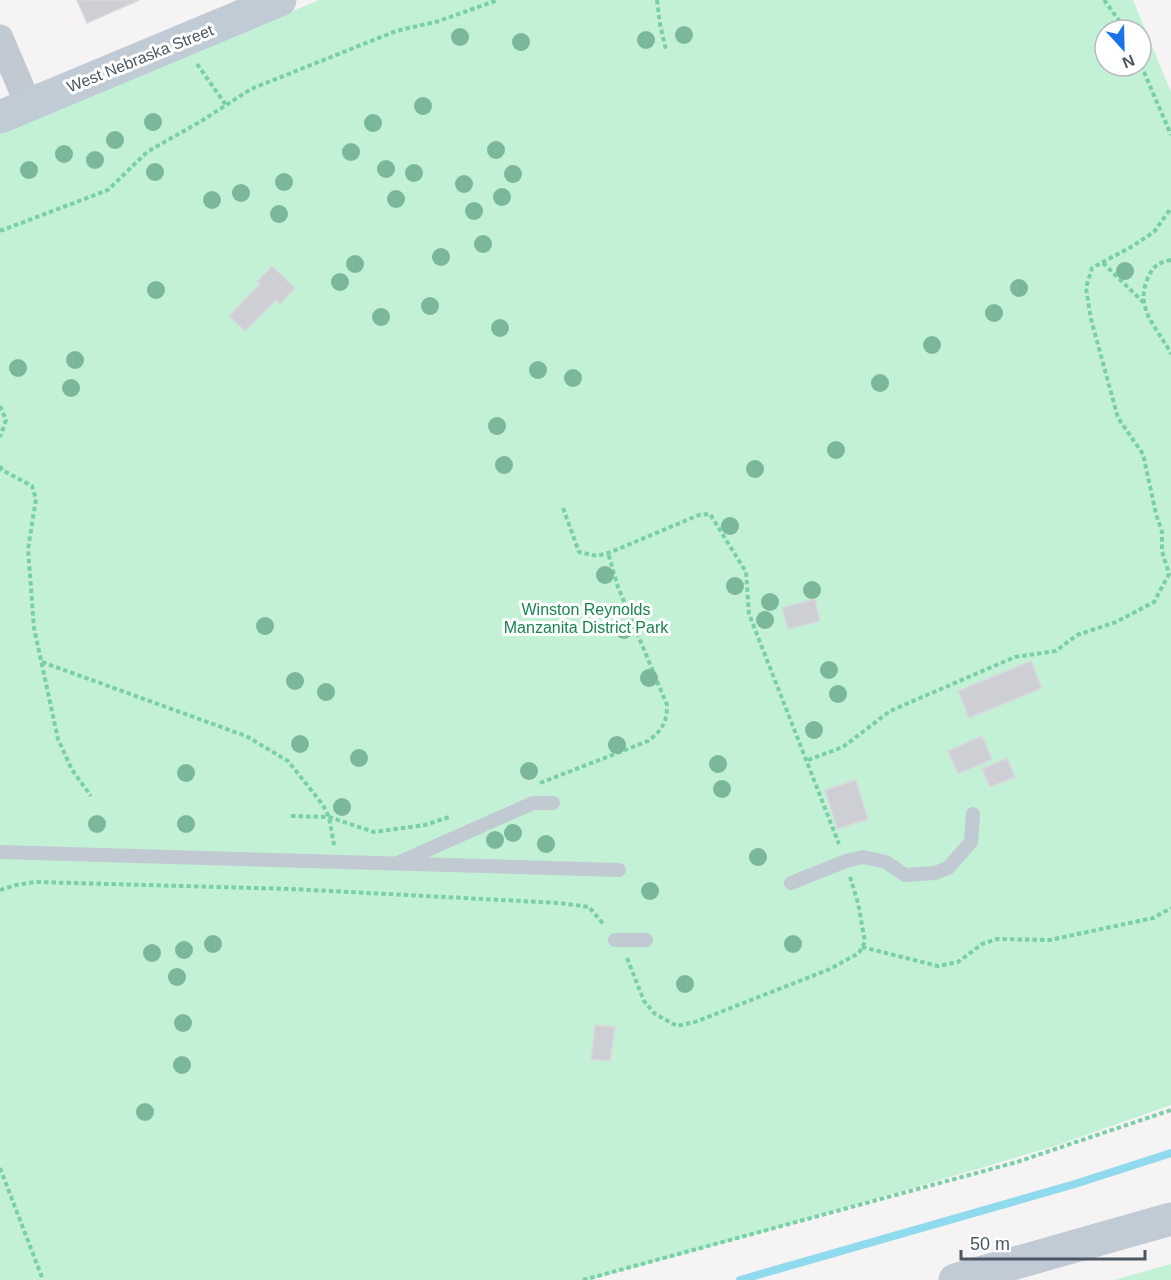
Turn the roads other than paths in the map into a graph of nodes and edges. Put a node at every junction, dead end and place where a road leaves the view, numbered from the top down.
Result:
1 (280, 0) edge
2 (0, 38) edge
3 (14, 111) edge
4 (553, 803) dead end
5 (973, 814) dead end
6 (0, 852) edge
7 (395, 864) junction
8 (619, 870) dead end
9 (791, 883) dead end
10 (615, 940) road end
11 (646, 940) dead end
12 (1171, 1219) edge
13 (955, 1280) edge

1 - 3 street, West Nebraska Street
2 - 3 street
4 - 7 lane
5 - 9 lane
6 - 7 lane
7 - 8 lane
10 - 11 lane
12 - 13 street

